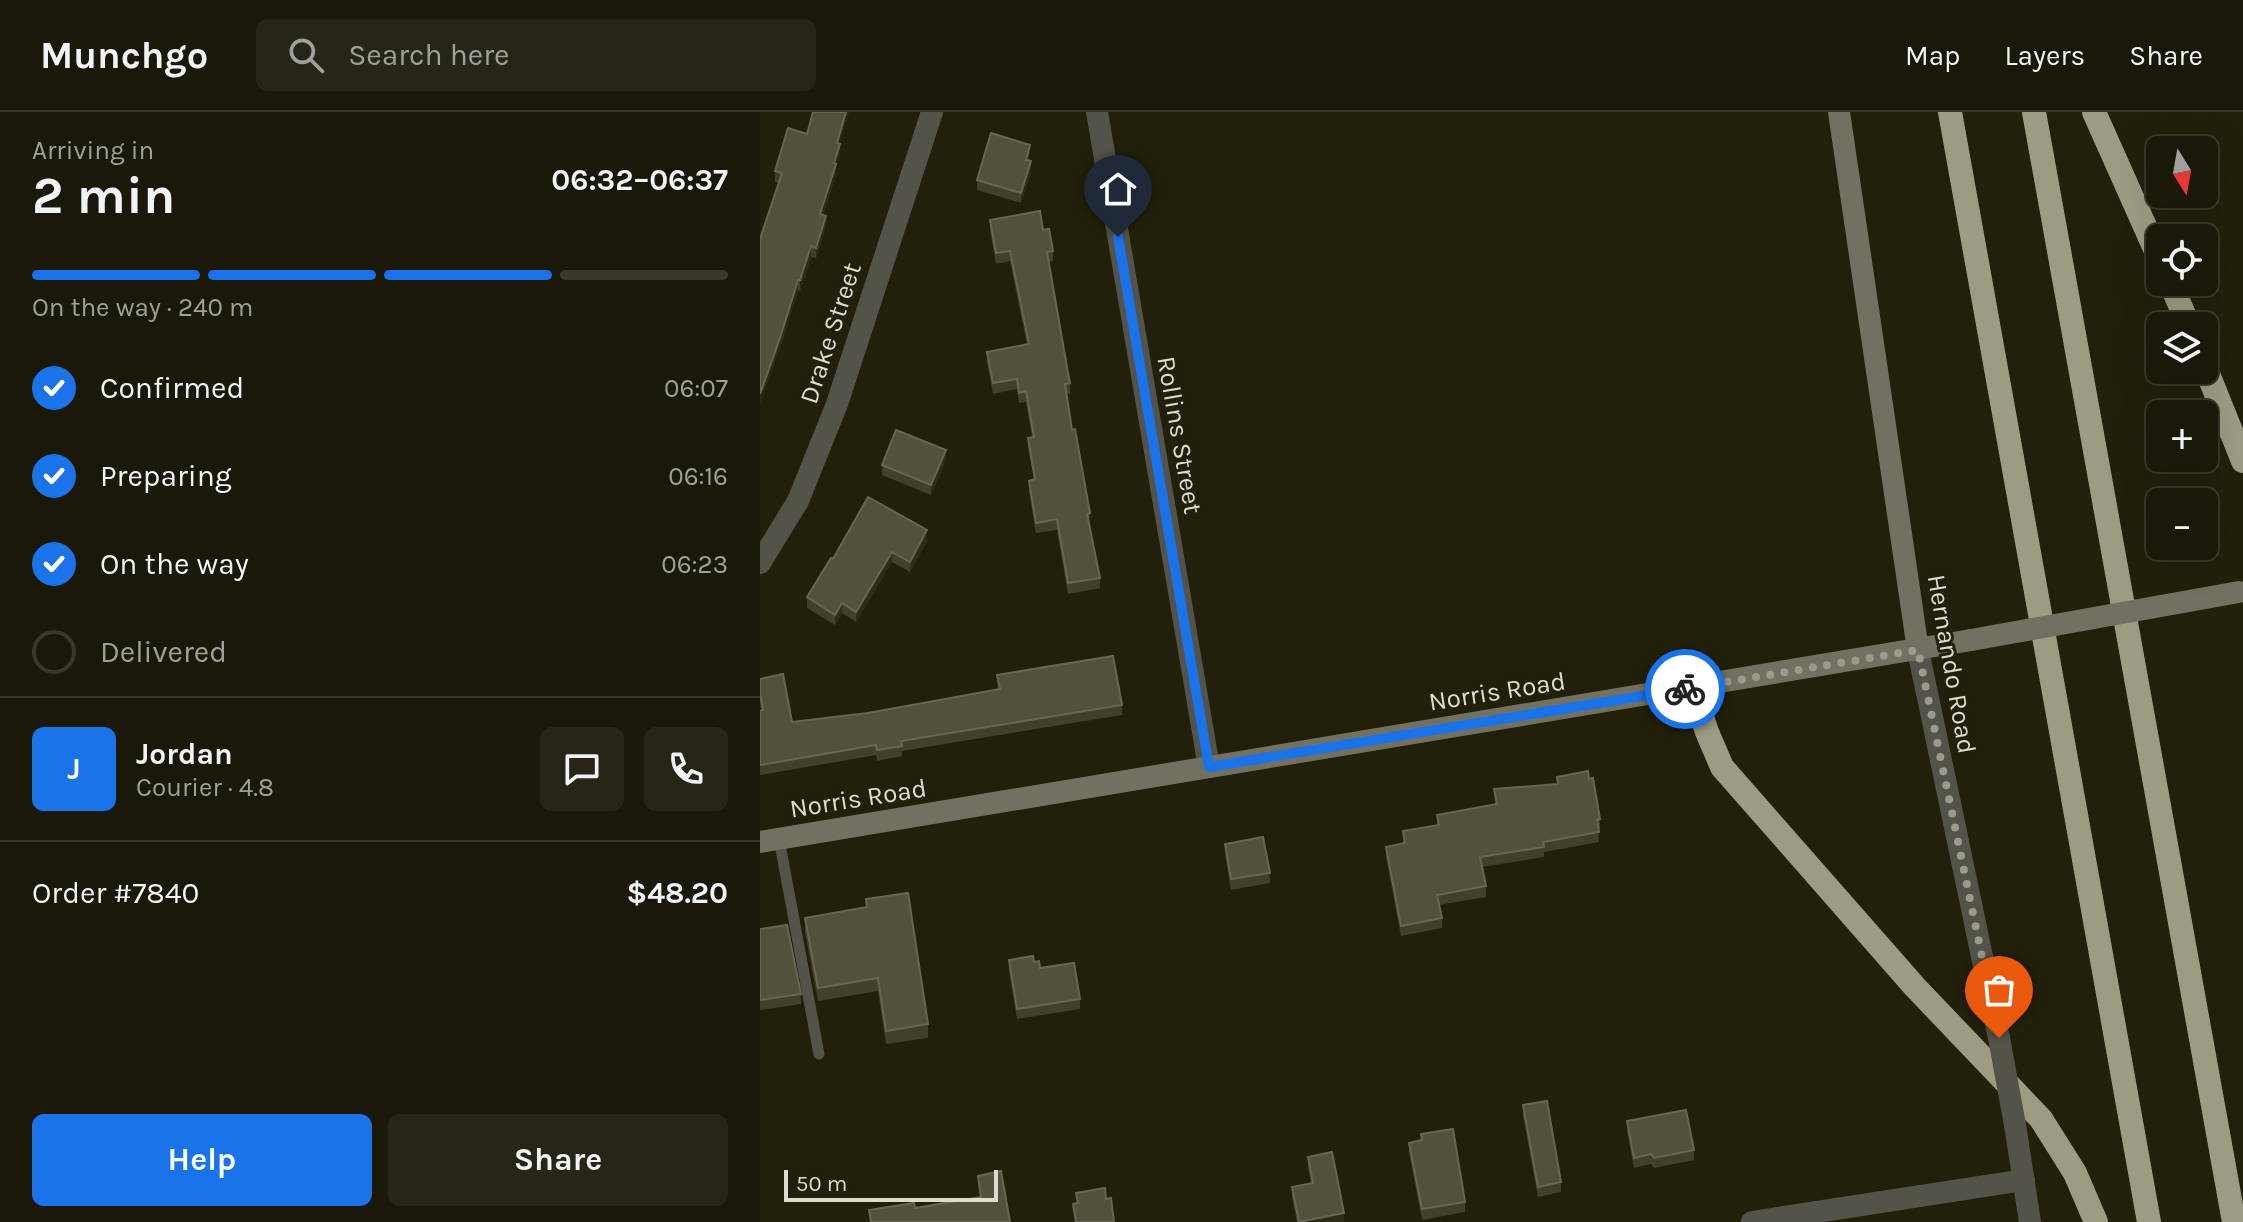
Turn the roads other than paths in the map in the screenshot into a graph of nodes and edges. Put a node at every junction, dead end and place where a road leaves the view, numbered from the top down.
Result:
1 (932, 112) edge
2 (1097, 112) edge
3 (1839, 112) edge
4 (1950, 112) edge
5 (2034, 112) edge
6 (2094, 112) edge
7 (2146, 229) edge
8 (2212, 384) edge
9 (2243, 461) edge
10 (760, 563) edge
11 (2241, 591) edge
12 (1918, 650) junction
13 (1692, 687) junction
14 (1209, 767) junction
15 (770, 841) edge
16 (819, 1054) dead end
17 (2024, 1180) junction
18 (1752, 1222) edge
19 (2030, 1222) edge
20 (2096, 1222) edge
21 (2149, 1222) edge
22 (2234, 1222) edge

1 - 10 street, Drake Street
2 - 14 street, Rollins Street
3 - 12 main road, Hernando Road
4 - 21 highway
5 - 22 highway
6 - 7 highway
8 - 9 highway
11 - 12 main road, Norris Road, bridge
12 - 13 main road, Norris Road
12 - 17 street, Hernando Road, bridge
13 - 14 main road, Norris Road
13 - 20 highway
14 - 15 main road, Norris Road
15 - 16 lane
17 - 18 street
17 - 19 street, Hernando Road

